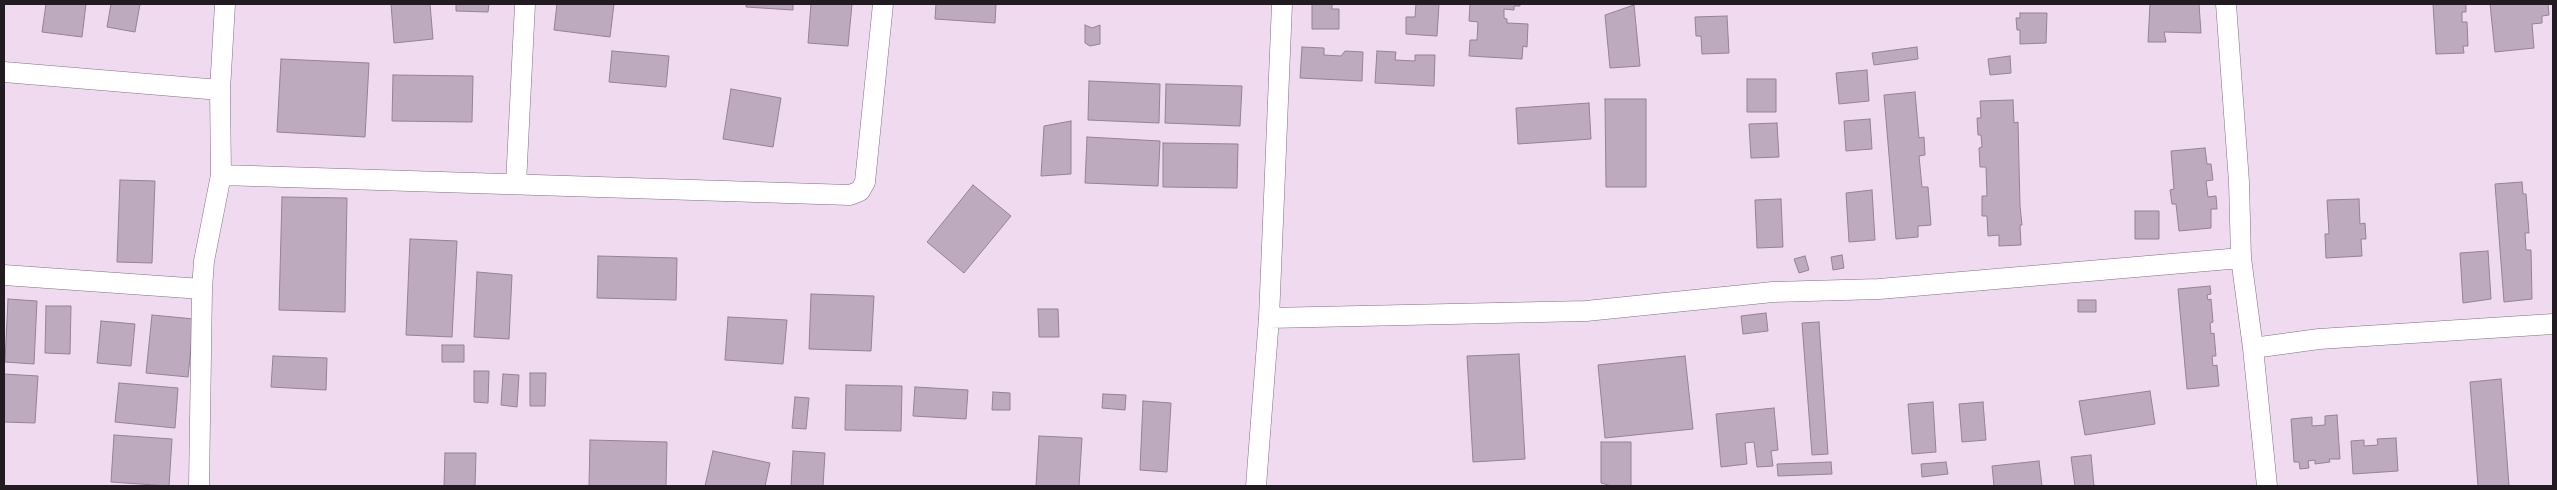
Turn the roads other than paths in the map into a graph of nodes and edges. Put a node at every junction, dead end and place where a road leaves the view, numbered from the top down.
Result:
1 (225, 4) edge
2 (525, 4) edge
3 (883, 4) edge
4 (1282, 4) edge
5 (2226, 4) edge
6 (4, 72) edge
7 (220, 90) junction
8 (221, 175) junction
9 (516, 184) junction
10 (2241, 258) junction
11 (4, 275) edge
12 (202, 289) junction
13 (1269, 318) junction
14 (2553, 324) edge
15 (2253, 348) junction
16 (199, 486) edge
17 (1256, 486) edge
18 (2267, 486) edge

1 - 7 street
2 - 9 street
3 - 9 street
4 - 13 street
5 - 10 street
6 - 7 street
7 - 8 street
8 - 9 street
8 - 12 street
10 - 13 street
10 - 15 street
11 - 12 street
12 - 16 street
13 - 17 street
14 - 15 street
15 - 18 street

